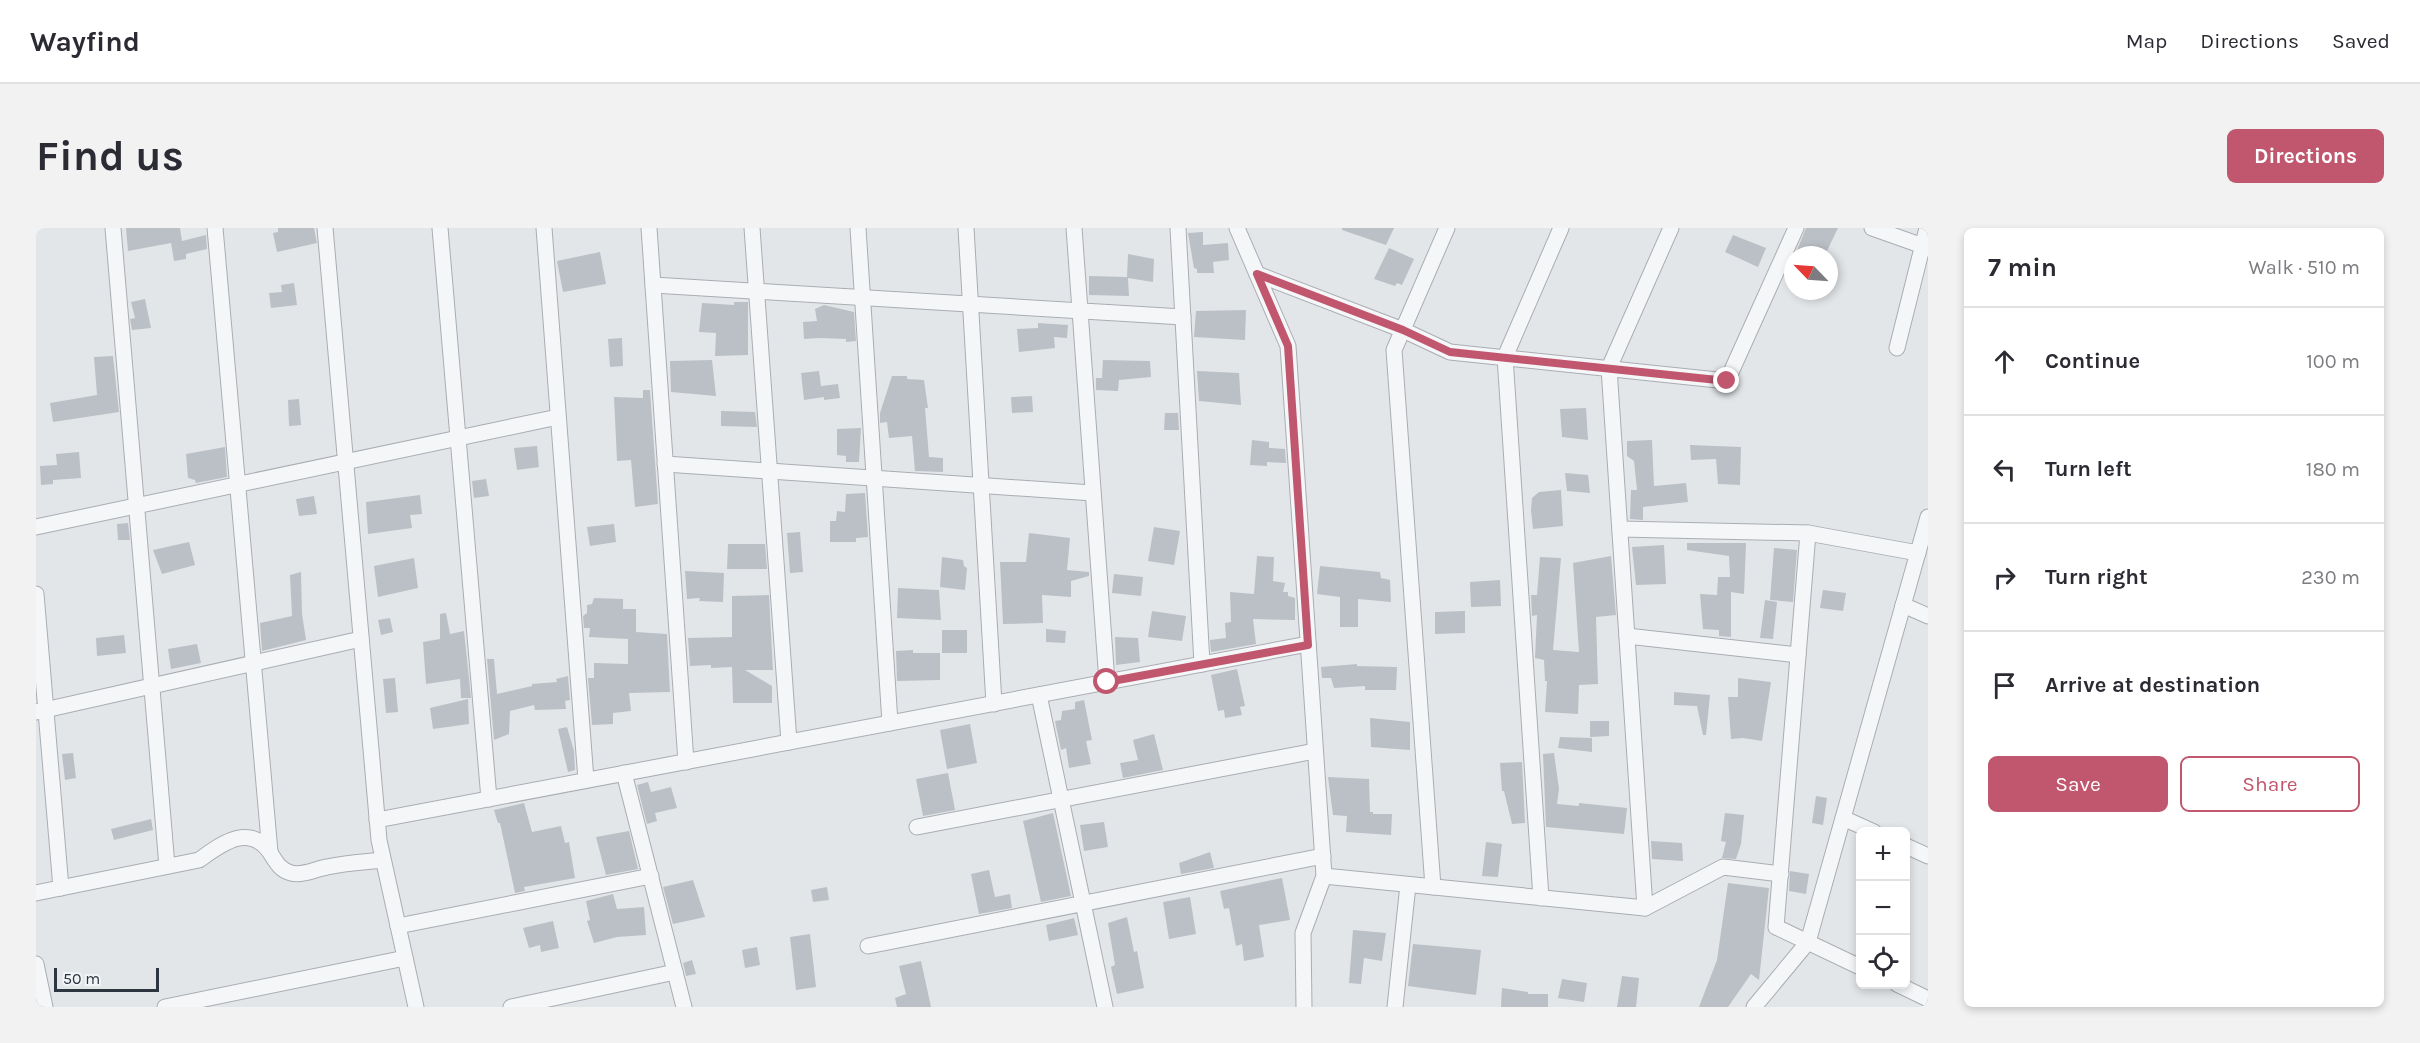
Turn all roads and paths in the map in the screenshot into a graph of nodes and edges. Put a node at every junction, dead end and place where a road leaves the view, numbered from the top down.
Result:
1 (113, 228) edge
2 (215, 228) edge
3 (325, 228) edge
4 (440, 228) edge
5 (544, 228) edge
6 (649, 228) edge
7 (752, 228) edge
8 (858, 228) edge
9 (966, 228) edge
10 (1074, 228) edge
11 (1178, 228) edge
12 (1237, 228) edge
13 (1448, 228) edge
14 (1561, 228) edge
15 (1671, 228) edge
16 (1796, 228) edge
17 (1872, 228) edge
18 (1927, 228) edge
19 (1923, 246) junction
20 (1257, 274) junction
21 (653, 285) junction
22 (757, 291) junction
23 (862, 297) junction
24 (970, 304) junction
25 (1080, 310) junction
26 (1183, 317) junction
27 (1403, 330) junction
28 (1897, 348) dead end
29 (1504, 357) junction
30 (1609, 368) junction
31 (558, 417) junction
32 (458, 438) junction
33 (345, 462) junction
34 (665, 464) junction
35 (770, 471) junction
36 (874, 478) junction
37 (238, 485) junction
38 (981, 485) junction
39 (1093, 493) junction
40 (137, 506) junction
41 (1928, 517) edge
42 (36, 527) edge
43 (1620, 529) junction
44 (1808, 533) junction
45 (1918, 553) junction
46 (36, 594) edge
47 (1903, 605) junction
48 (1928, 616) edge
49 (1627, 636) junction
50 (361, 639) junction
51 (1308, 645) junction
52 (1798, 655) junction
53 (254, 663) junction
54 (1202, 664) junction
55 (1107, 682) junction
56 (152, 686) junction
57 (1039, 695) junction
58 (994, 704) junction
59 (41, 711) edge
60 (890, 723) junction
61 (789, 742) junction
62 (1315, 751) junction
63 (686, 762) junction
64 (624, 773) junction
65 (586, 780) junction
66 (489, 799) junction
67 (1061, 800) junction
68 (1843, 818) junction
69 (377, 820) junction
70 (917, 827) dead end
71 (1864, 827) edge
72 (1910, 848) edge
73 (270, 852) junction
74 (1928, 855) edge
75 (1323, 856) junction
76 (383, 860) junction
77 (167, 866) junction
78 (1780, 874) junction
79 (651, 876) junction
80 (1324, 876) junction
81 (1408, 885) junction
82 (1433, 887) junction
83 (61, 888) junction
84 (36, 892) edge
85 (1541, 898) junction
86 (1083, 903) junction
87 (1645, 908) junction
88 (398, 926) junction
89 (1808, 942) junction
90 (868, 946) dead end
91 (405, 958) junction
92 (36, 964) edge
93 (1856, 965) edge
94 (675, 972) junction
95 (1907, 989) edge
96 (1928, 999) edge
97 (45, 1007) edge
98 (165, 1007) edge
99 (416, 1007) edge
100 (511, 1007) edge
101 (684, 1007) edge
102 (1106, 1007) edge
103 (1304, 1007) edge
104 (1395, 1007) edge
105 (1754, 1007) edge

1 - 40 street
2 - 37 street
3 - 33 street
4 - 32 street
5 - 31 street
6 - 21 street
7 - 22 street
8 - 23 street
9 - 24 street
10 - 25 street
11 - 26 street
12 - 20 street
13 - 27 street
14 - 29 street
15 - 30 street
16 - 30 street
17 - 19 street
18 - 19 street
19 - 28 street
20 - 27 street
20 - 51 street
21 - 22 street
21 - 34 street
22 - 23 street
22 - 35 street
23 - 24 street
23 - 36 street
24 - 25 street
24 - 38 street
25 - 26 street
25 - 39 street
26 - 54 street
27 - 29 street
27 - 82 street
29 - 30 street
29 - 85 street
30 - 43 street
31 - 32 street
31 - 65 street
32 - 33 street
32 - 66 street
33 - 37 street
33 - 50 street
34 - 35 street
34 - 63 street
35 - 36 street
35 - 61 street
36 - 38 street
36 - 60 street
37 - 40 street
37 - 53 street
38 - 39 street
38 - 58 street
39 - 55 street
40 - 42 street
40 - 56 street
41 - 45 street
43 - 44 street
43 - 49 street
44 - 45 street
44 - 52 street
45 - 47 street
46 - 59 street
47 - 48 street
47 - 68 street
49 - 52 street
49 - 87 street
50 - 53 street
50 - 69 street
51 - 54 street
51 - 62 street
52 - 78 street
53 - 56 street
53 - 73 street
54 - 55 street
55 - 57 street
56 - 59 street
56 - 77 street
57 - 58 street
57 - 67 street
58 - 60 street
59 - 83 street
60 - 61 street
61 - 63 street
62 - 67 street
62 - 75 street
63 - 64 street
64 - 65 street
64 - 79 street
65 - 66 street
66 - 69 street
67 - 70 street
67 - 86 street
68 - 71 street
68 - 89 street
69 - 76 street
72 - 74 street
73 - 76 street
73 - 77 street
75 - 80 street
75 - 86 street
76 - 88 street
77 - 83 street
78 - 87 street
78 - 89 street
79 - 88 street
79 - 94 street
80 - 81 street
80 - 103 street
81 - 82 street
81 - 104 street
82 - 85 street
83 - 84 street
85 - 87 street
86 - 90 street
86 - 102 street
88 - 91 street
89 - 93 street
89 - 105 street
91 - 98 street
91 - 99 street
92 - 97 street
94 - 100 street
94 - 101 street
95 - 96 street

